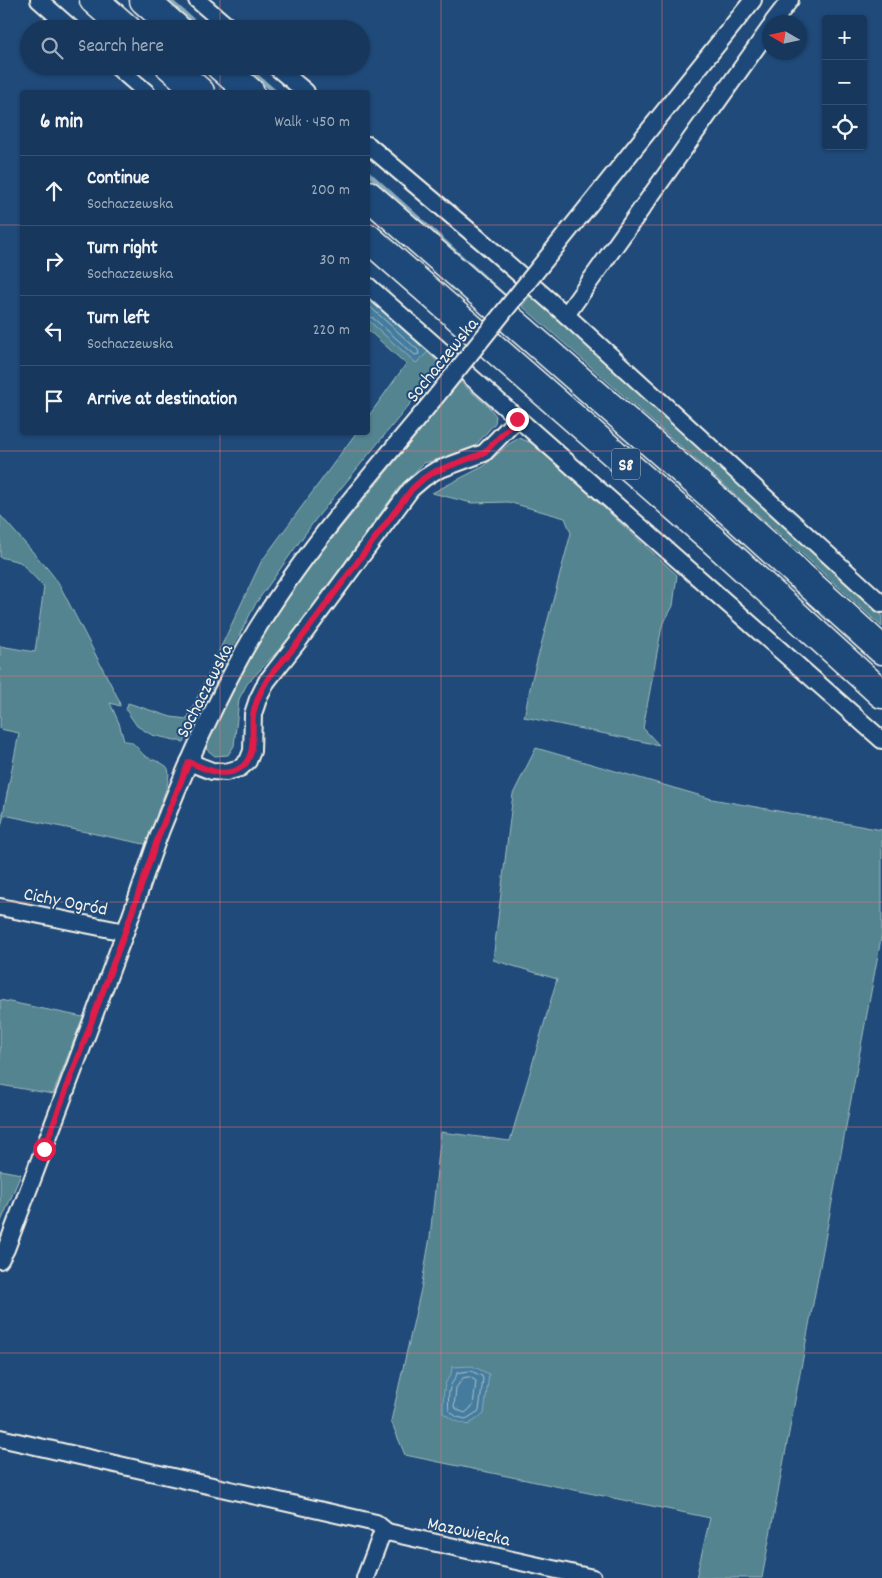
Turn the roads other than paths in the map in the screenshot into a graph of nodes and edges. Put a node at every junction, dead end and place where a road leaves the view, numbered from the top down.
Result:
1 (39, 0) edge
2 (94, 0) edge
3 (144, 0) edge
4 (197, 0) edge
5 (753, 0) edge
6 (790, 0) edge
7 (778, 15) edge
8 (62, 20) edge
9 (117, 20) edge
10 (167, 20) edge
11 (220, 20) edge
12 (762, 39) edge
13 (126, 75) edge
14 (180, 75) edge
15 (230, 75) edge
16 (286, 75) edge
17 (144, 90) edge
18 (198, 90) edge
19 (248, 90) edge
20 (304, 90) edge
21 (370, 147) edge
22 (370, 197) edge
23 (370, 240) edge
24 (370, 288) edge
25 (566, 315) junction
26 (517, 419) junction
27 (882, 604) edge
28 (882, 650) edge
29 (882, 694) edge
30 (882, 740) edge
31 (189, 762) junction
32 (0, 907) edge
33 (125, 932) junction
34 (0, 1260) edge
35 (0, 1438) edge
36 (387, 1532) junction
37 (365, 1578) edge
38 (593, 1578) edge

1 - 8 street
2 - 9 highway
3 - 10 highway
4 - 11 street
5 - 31 street, Sochaczewska, bridge
6 - 7 street
12 - 25 street
13 - 17 street
14 - 18 highway
15 - 19 highway
16 - 20 street
21 - 25 street
22 - 28 highway, S8
23 - 29 highway, S8
24 - 26 street
25 - 27 street
26 - 30 street
26 - 31 street, Sochaczewska
31 - 33 street, Sochaczewska
32 - 33 street, Cichy Ogród
33 - 34 street, Sochaczewska
35 - 36 street, Mazowiecka
36 - 37 street
36 - 38 street, Mazowiecka

